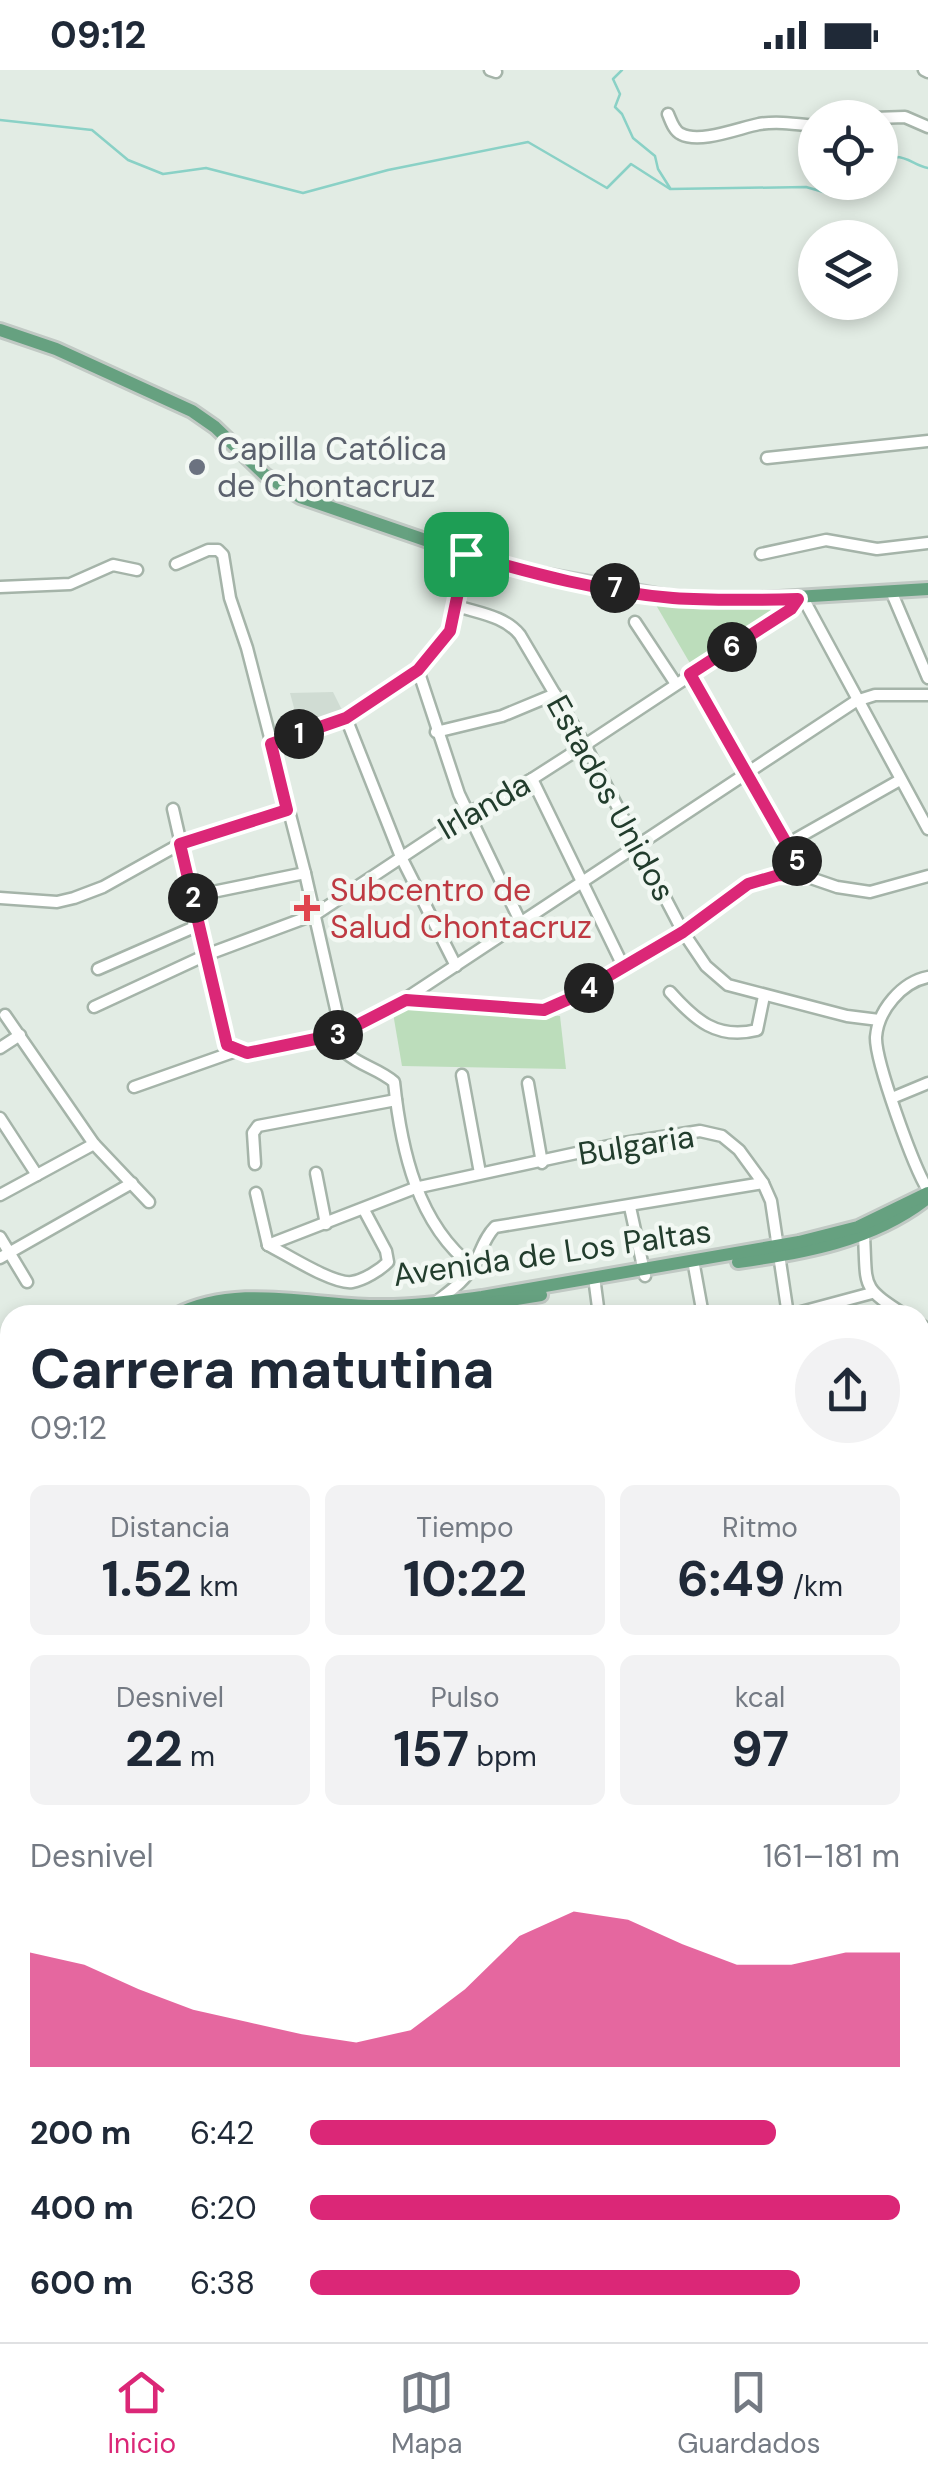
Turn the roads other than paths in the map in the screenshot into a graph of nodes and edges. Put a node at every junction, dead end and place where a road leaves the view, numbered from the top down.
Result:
1 (668, 114) dead end
2 (898, 117) edge
3 (798, 124) edge
4 (928, 127) edge
5 (0, 330) edge
6 (928, 441) edge
7 (767, 458) dead end
8 (928, 542) edge
9 (466, 554) junction
10 (761, 554) dead end
11 (176, 564) dead end
12 (137, 570) dead end
13 (0, 586) edge
14 (928, 590) edge
15 (891, 591) junction
16 (800, 599) junction
17 (456, 606) junction
18 (635, 622) dead end
19 (418, 670) junction
20 (690, 674) junction
21 (928, 678) edge
22 (676, 684) junction
23 (555, 694) junction
24 (928, 694) edge
25 (856, 702) junction
26 (346, 718) junction
27 (436, 732) junction
28 (271, 744) junction
29 (585, 745) junction
30 (748, 772) junction
31 (532, 779) junction
32 (900, 780) junction
33 (173, 809) dead end
34 (287, 810) junction
35 (470, 812) junction
36 (928, 829) edge
37 (180, 844) junction
38 (787, 844) junction
39 (639, 845) junction
40 (401, 857) junction
41 (305, 873) junction
42 (805, 876) junction
43 (928, 876) edge
44 (580, 882) junction
45 (193, 896) junction
46 (0, 898) edge
47 (316, 914) junction
48 (520, 922) junction
49 (200, 924) junction
50 (683, 932) junction
51 (206, 955) junction
52 (456, 966) junction
53 (624, 968) junction
54 (98, 969) dead end
55 (928, 977) edge
56 (670, 992) dead end
57 (764, 996) junction
58 (406, 1000) junction
59 (94, 1007) dead end
60 (4, 1015) dead end
61 (879, 1020) junction
62 (340, 1034) junction
63 (20, 1035) junction
64 (0, 1048) edge
65 (236, 1051) junction
66 (462, 1075) dead end
67 (528, 1083) dead end
68 (928, 1083) edge
69 (134, 1087) dead end
70 (892, 1098) junction
71 (396, 1100) junction
72 (0, 1118) edge
73 (94, 1144) junction
74 (542, 1163) junction
75 (254, 1164) dead end
76 (316, 1173) dead end
77 (480, 1173) junction
78 (36, 1175) junction
79 (763, 1182) junction
80 (132, 1183) junction
81 (415, 1188) junction
82 (256, 1193) dead end
83 (928, 1193) edge
84 (0, 1194) edge
85 (148, 1202) dead end
86 (630, 1207) junction
87 (364, 1210) junction
88 (326, 1224) junction
89 (864, 1236) junction
90 (0, 1237) edge
91 (268, 1245) junction
92 (777, 1252) junction
93 (5, 1255) edge
94 (694, 1264) junction
95 (473, 1268) junction
96 (644, 1272) junction
97 (595, 1281) junction
98 (27, 1282) dead end
99 (872, 1293) junction
100 (198, 1305) edge
101 (361, 1305) edge
102 (438, 1305) edge
103 (457, 1305) edge
104 (598, 1305) edge
105 (701, 1305) edge
106 (787, 1305) edge
107 (827, 1305) edge
108 (891, 1305) edge

1 - 3 street
2 - 4 street
5 - 9 main road
6 - 7 street
8 - 10 street
9 - 16 main road
9 - 17 street
11 - 28 street
12 - 13 street
14 - 15 main road
15 - 16 main road
15 - 21 street
16 - 20 street, Irlanda
16 - 25 street
17 - 19 street
17 - 23 street, Estados Unidos
18 - 22 street
19 - 26 street
19 - 27 street
20 - 22 street, Irlanda
20 - 30 street
22 - 29 street, Irlanda
23 - 27 street
23 - 29 street, Estados Unidos
24 - 25 street
25 - 30 street
25 - 32 street
26 - 28 street
26 - 40 street
27 - 35 street
28 - 34 street
29 - 31 street, Irlanda
29 - 39 street, Estados Unidos
30 - 38 street
30 - 39 street
31 - 35 street, Irlanda
31 - 44 street
32 - 36 street
32 - 38 street
33 - 37 street
34 - 37 street
34 - 41 street
35 - 40 street, Irlanda
35 - 48 street
37 - 45 street
37 - 46 street
38 - 42 street
39 - 44 street
39 - 50 street, Estados Unidos
40 - 47 street, Irlanda
40 - 52 street
41 - 45 street
41 - 47 street
42 - 43 street
42 - 50 street
44 - 48 street
44 - 53 street
45 - 49 street
47 - 51 street, Irlanda
47 - 62 street
48 - 52 street
49 - 51 street
49 - 54 street
50 - 53 street
50 - 57 street, Estados Unidos
51 - 59 street, Irlanda
51 - 65 street
52 - 58 street
53 - 58 street
55 - 61 street
56 - 57 street
57 - 61 street, Estados Unidos
58 - 62 street
60 - 63 street
61 - 70 street
62 - 65 street
62 - 71 street
63 - 64 street
63 - 73 street
65 - 69 street
66 - 77 street
67 - 74 street
68 - 70 street
70 - 83 street
71 - 75 street
71 - 81 street
72 - 78 street
73 - 78 street
73 - 80 street
74 - 77 street, Bulgaria
74 - 79 street, Bulgaria
76 - 88 street
77 - 81 street, Bulgaria
78 - 84 street
79 - 86 street
79 - 92 street, Bulgaria
80 - 85 street
80 - 93 street
81 - 87 street, Bulgaria
81 - 95 street
82 - 91 street
83 - 89 main road, Avenida de Los Paltas
83 - 92 main road, Avenida de Los Paltas
86 - 95 street
86 - 96 street
87 - 88 street, Bulgaria
87 - 91 street
88 - 91 street, Bulgaria
89 - 92 main road, Avenida de Los Paltas
89 - 99 street
90 - 93 street
92 - 94 main road, Avenida de Los Paltas
92 - 106 street, Bulgaria
93 - 98 street
94 - 96 main road, Avenida de Los Paltas
94 - 105 street
95 - 102 street
96 - 97 main road, Avenida de Los Paltas
97 - 103 main road, Avenida de Los Paltas
97 - 104 street
99 - 107 street
99 - 108 street
100 - 101 main road, Avenida de Los Paltas

